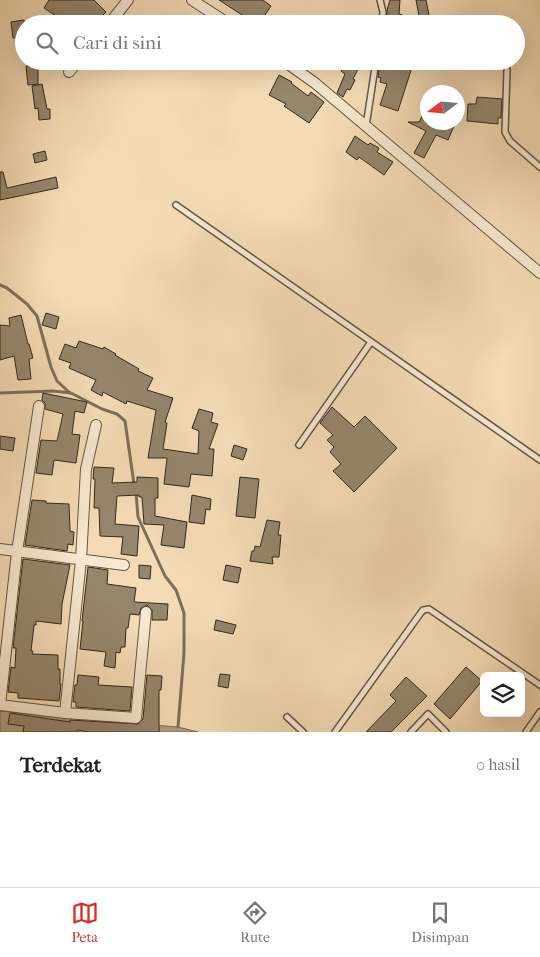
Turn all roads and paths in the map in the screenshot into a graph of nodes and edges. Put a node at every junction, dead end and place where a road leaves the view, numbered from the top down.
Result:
1 (128, 0) edge
2 (192, 0) edge
3 (380, 0) edge
4 (116, 15) edge
5 (214, 15) edge
6 (383, 15) edge
7 (297, 70) edge
8 (375, 70) edge
9 (507, 70) dead end
10 (366, 126) junction
11 (540, 167) edge
12 (176, 206) dead end
13 (540, 273) edge
14 (371, 342) junction
15 (39, 406) dead end
16 (96, 425) dead end
17 (299, 445) dead end
18 (540, 460) edge
19 (0, 549) edge
20 (17, 552) junction
21 (81, 560) junction
22 (124, 565) dead end
23 (146, 612) dead end
24 (540, 685) edge
25 (0, 705) edge
26 (540, 712) edge
27 (65, 713) junction
28 (287, 717) dead end
29 (303, 732) edge
30 (336, 732) edge
31 (411, 732) edge
32 (446, 732) edge
33 (526, 732) edge

1 - 4 street
2 - 5 street
3 - 6 lane
7 - 10 street
8 - 10 lane
9 - 11 lane
10 - 13 street
12 - 14 lane
14 - 17 lane
14 - 18 lane
15 - 20 street
16 - 21 street
19 - 20 street
20 - 21 street
20 - 25 street
21 - 22 street
21 - 27 street
23 - 27 street
24 - 30 lane
25 - 27 street
26 - 33 lane
28 - 29 lane
31 - 32 lane

